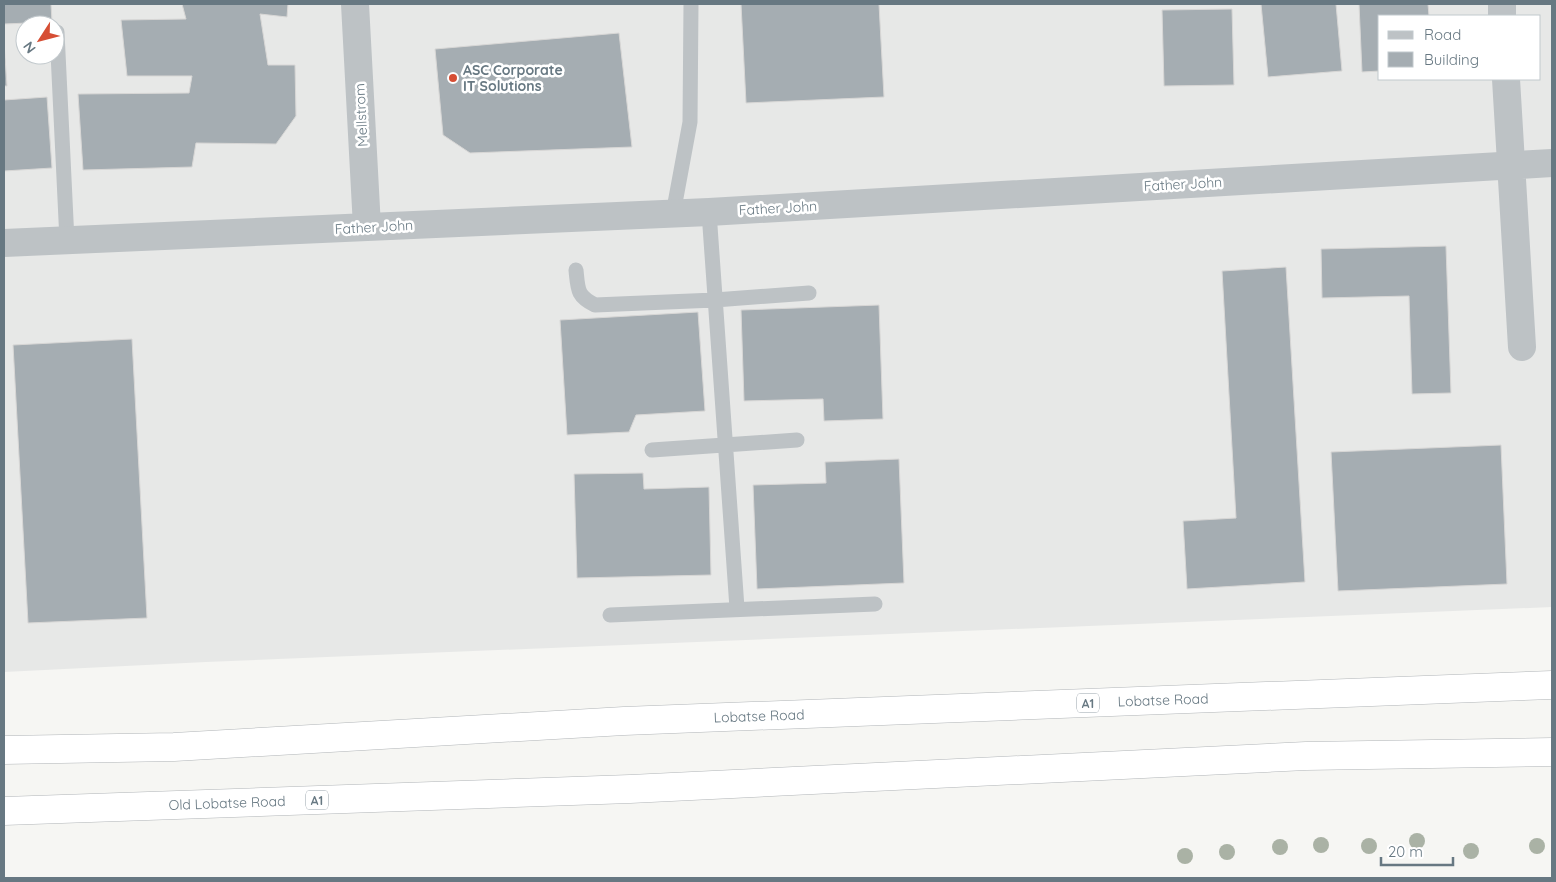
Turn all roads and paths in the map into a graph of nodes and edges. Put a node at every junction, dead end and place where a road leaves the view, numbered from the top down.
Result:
1 (361, 4) edge
2 (691, 4) edge
3 (59, 65) edge
4 (1506, 80) edge
5 (1552, 163) edge
6 (1510, 165) junction
7 (710, 212) junction
8 (673, 214) junction
9 (367, 227) junction
10 (67, 241) junction
11 (4, 243) edge
12 (576, 270) dead end
13 (809, 293) dead end
14 (715, 300) junction
15 (1522, 347) dead end
16 (797, 440) dead end
17 (724, 445) junction
18 (652, 450) dead end
19 (875, 604) dead end
20 (737, 608) junction
21 (610, 615) dead end
22 (1552, 685) edge
23 (4, 750) edge
24 (1552, 752) edge
25 (4, 811) edge

1 - 9 street, Mellstrom
2 - 8 lane
3 - 10 lane
4 - 6 street
5 - 6 street, Father John
6 - 7 street, Father John
6 - 15 street
7 - 8 street, Father John
7 - 14 lane
8 - 9 street, Father John
9 - 10 street, Father John
10 - 11 street, Father John
12 - 14 lane
13 - 14 lane
14 - 17 lane
16 - 17 lane
17 - 18 lane
17 - 20 lane
19 - 20 lane
20 - 21 lane
22 - 23 highway, Lobatse Road / A1
24 - 25 highway, Old Lobatse Road / A1

